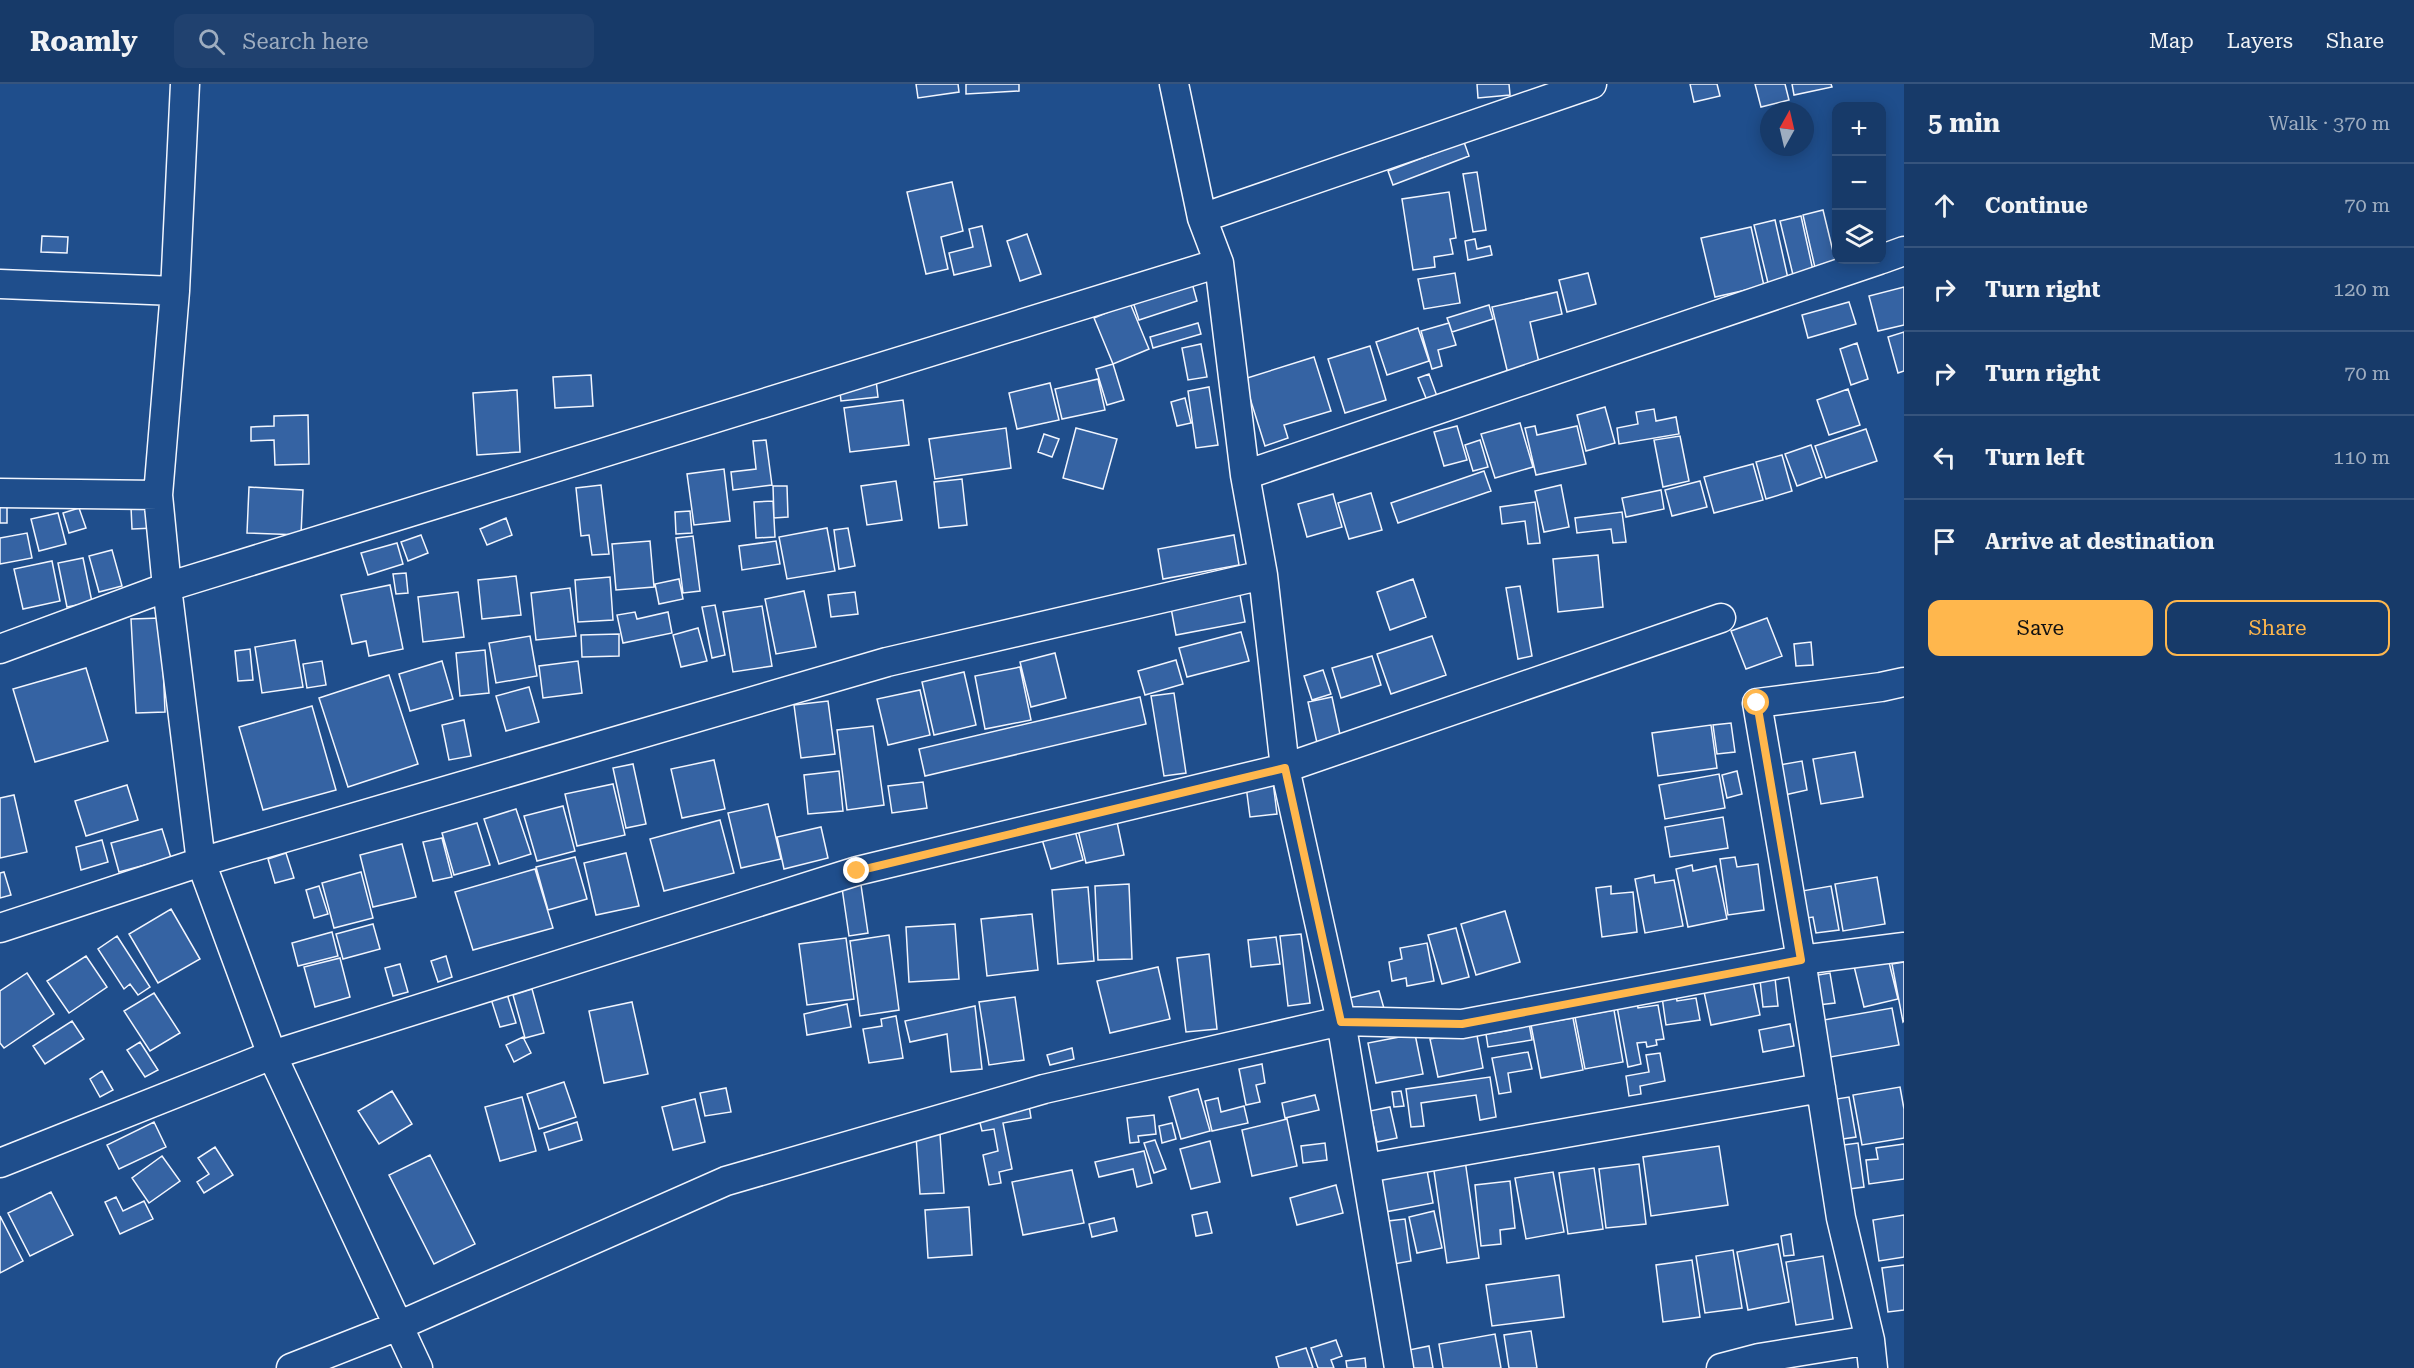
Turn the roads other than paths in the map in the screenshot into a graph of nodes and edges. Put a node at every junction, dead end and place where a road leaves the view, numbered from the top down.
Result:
1 (185, 84) edge
2 (1174, 84) edge
3 (1592, 84) edge
4 (1202, 218) junction
5 (1904, 251) edge
6 (1886, 257) edge
7 (1219, 263) junction
8 (1865, 264) edge
9 (0, 284) edge
10 (175, 291) junction
11 (1245, 475) junction
12 (0, 493) edge
13 (158, 495) junction
14 (1263, 575) junction
15 (167, 587) junction
16 (1721, 618) dead end
17 (0, 649) edge
18 (1904, 681) edge
19 (1285, 768) junction
20 (201, 862) junction
21 (0, 928) edge
22 (1904, 947) edge
23 (1801, 960) junction
24 (1341, 1022) junction
25 (272, 1055) junction
26 (1821, 1088) junction
27 (0, 1164) edge
28 (1366, 1168) junction
29 (398, 1326) junction
30 (1870, 1340) junction
31 (291, 1368) edge
32 (418, 1368) edge
33 (1399, 1368) edge
34 (1720, 1368) edge
35 (1873, 1368) edge

1 - 10 street
2 - 4 street
3 - 4 street
4 - 7 street
5 - 6 street
7 - 11 street
7 - 15 street
8 - 11 street
9 - 10 street
10 - 13 street
11 - 14 street
12 - 13 street
13 - 15 street
14 - 19 street
14 - 20 street
15 - 17 street
15 - 20 street
16 - 19 street
18 - 23 street
19 - 24 street
19 - 25 street
20 - 21 street
20 - 25 street
22 - 23 street
23 - 24 street
23 - 26 street
24 - 28 street
24 - 29 street
25 - 27 street
25 - 29 street
26 - 28 street
26 - 30 street
28 - 33 street
29 - 31 street
29 - 32 street
30 - 34 street
30 - 35 street

